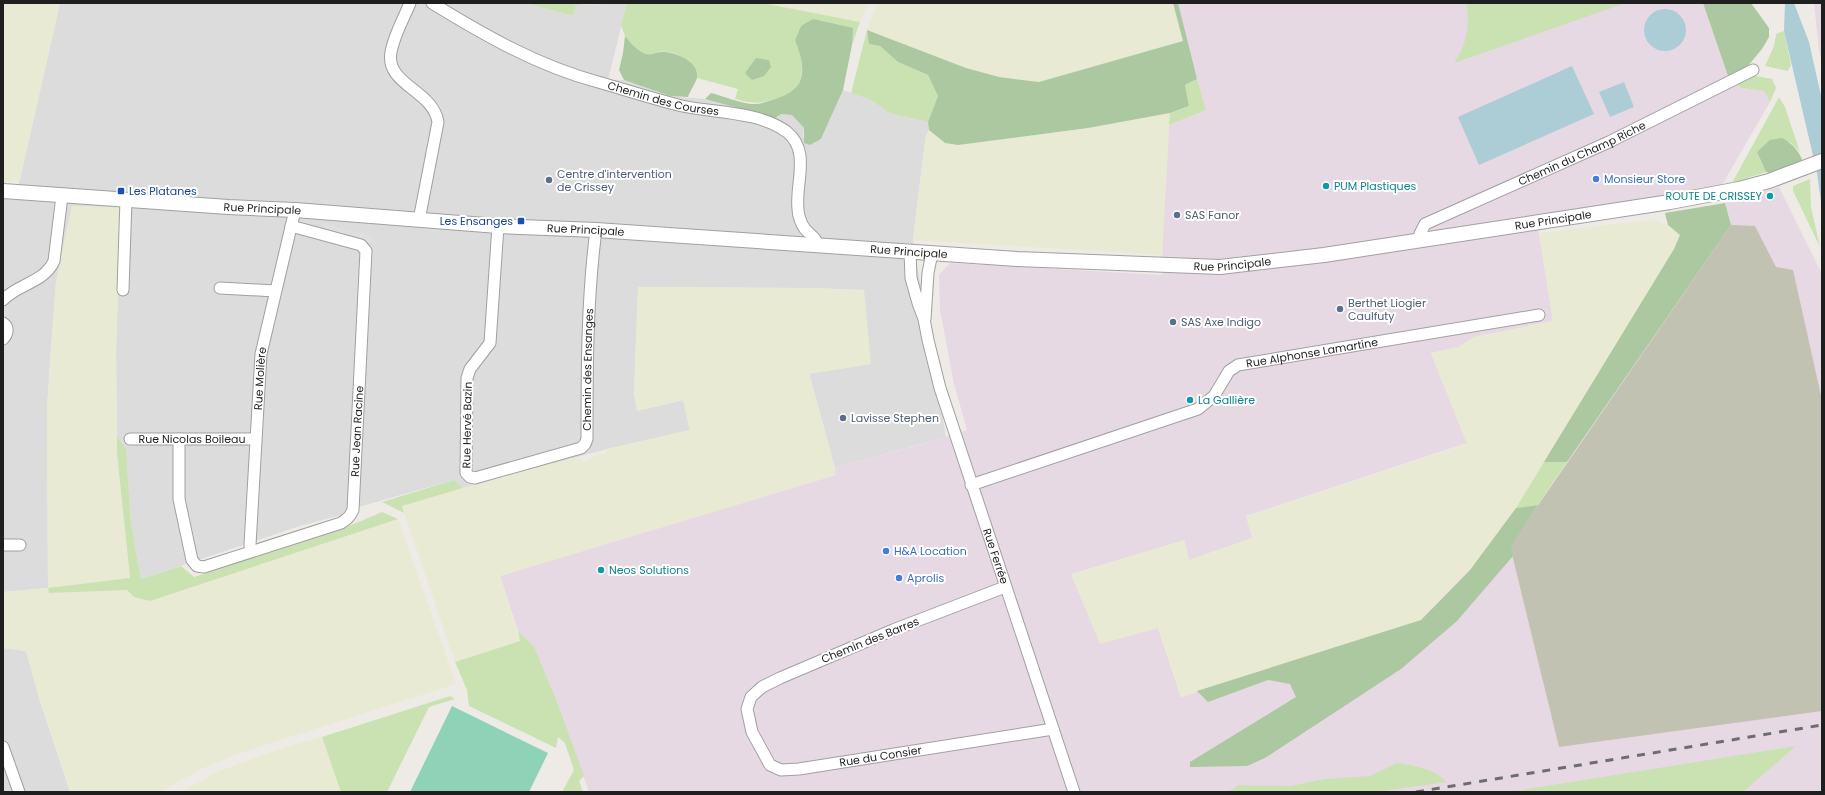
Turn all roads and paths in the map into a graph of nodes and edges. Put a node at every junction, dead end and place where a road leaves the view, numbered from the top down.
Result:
1 (410, 3) edge
2 (432, 3) edge
3 (1753, 70) dead end
4 (1822, 161) edge
5 (3, 191) edge
6 (62, 196) junction
7 (126, 199) junction
8 (295, 210) junction
9 (419, 220) junction
10 (291, 226) junction
11 (498, 226) junction
12 (596, 230) junction
13 (1423, 240) junction
14 (818, 245) junction
15 (910, 251) junction
16 (932, 253) junction
17 (220, 288) dead end
18 (123, 290) dead end
19 (275, 291) junction
20 (3, 300) edge
21 (1539, 315) dead end
22 (924, 319) junction
23 (3, 323) edge
24 (3, 339) edge
25 (130, 438) dead end
26 (179, 438) junction
27 (255, 439) junction
28 (524, 464) joint
29 (972, 485) junction
30 (3, 545) edge
31 (20, 545) dead end
32 (251, 551) junction
33 (1005, 587) junction
34 (747, 709) joint
35 (1053, 729) junction
36 (3, 747) edge
37 (19, 792) edge
38 (1074, 792) edge

1 - 9 street
2 - 14 street, Chemin des Courses
3 - 13 street, Chemin du Champ Riche
4 - 13 street, Rue Principale
5 - 6 street, Rue Principale
6 - 7 street, Rue Principale
6 - 20 street
7 - 8 street, Rue Principale
7 - 18 street
8 - 9 street, Rue Principale
8 - 10 street, Rue Molière
9 - 11 street, Rue Principale
10 - 19 street, Rue Molière
10 - 32 street, Rue Jean Racine
11 - 12 street, Rue Principale
11 - 28 street, Rue Hervé Bazin
12 - 14 street, Rue Principale
12 - 28 street, Chemin des Ensanges
13 - 16 street, Rue Principale
14 - 15 street, Rue Principale
15 - 16 street, Rue Principale
15 - 22 street, Rue Ferrée
16 - 22 street, Rue Ferrée
17 - 19 street
19 - 27 street, Rue Molière
21 - 29 street, Rue Alphonse Lamartine
22 - 29 street, Rue Ferrée
23 - 24 street
25 - 26 street, Rue Nicolas Boileau
26 - 27 street, Rue Nicolas Boileau
26 - 32 street, Rue Jean Racine
27 - 32 street, Rue Molière
29 - 33 street, Rue Ferrée
30 - 31 street
33 - 34 street, Chemin des Barres
33 - 35 street, Rue Ferrée
34 - 35 street, Rue du Consier
35 - 38 street, Rue Ferrée
36 - 37 street

